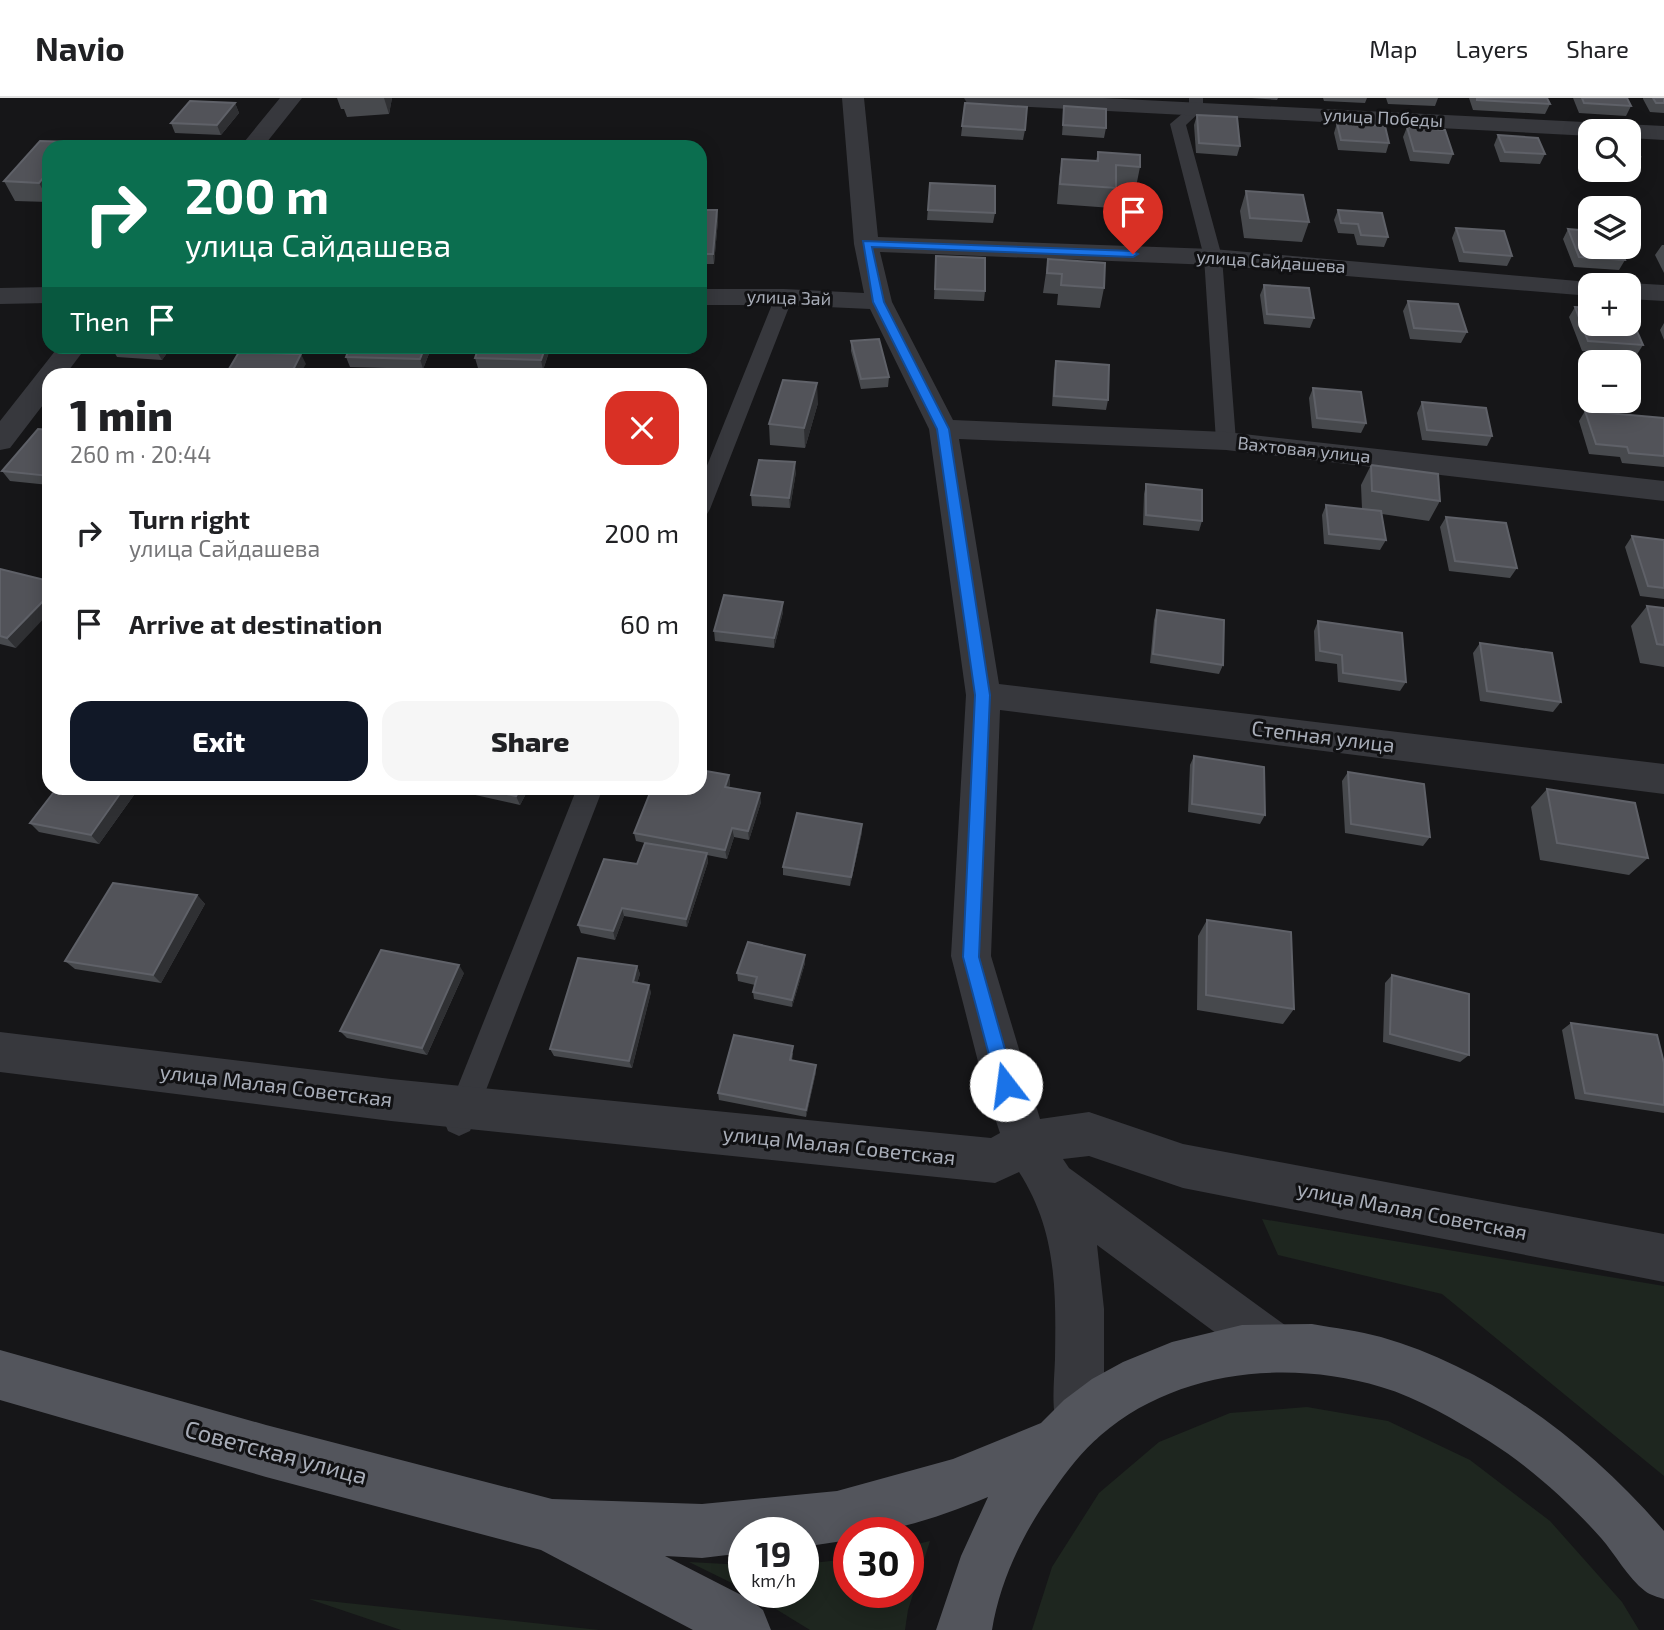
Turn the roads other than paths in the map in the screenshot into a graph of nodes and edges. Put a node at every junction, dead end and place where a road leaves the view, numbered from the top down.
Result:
1 (291, 98) edge
2 (853, 98) edge
3 (975, 98) edge
4 (1196, 103) edge
5 (1664, 133) edge
6 (257, 140) edge
7 (866, 244) junction
8 (1213, 257) junction
9 (1578, 287) edge
10 (1641, 292) edge
11 (1664, 293) edge
12 (42, 295) edge
13 (0, 296) edge
14 (707, 297) edge
15 (784, 297) junction
16 (878, 302) junction
17 (68, 354) edge
18 (56, 368) edge
19 (42, 386) edge
20 (943, 429) junction
21 (0, 441) edge
22 (1226, 441) junction
23 (707, 491) edge
24 (1664, 491) edge
25 (982, 695) junction
26 (1664, 779) edge
27 (587, 795) edge
28 (0, 1052) edge
29 (461, 1117) junction
30 (1026, 1143) junction
31 (1053, 1184) junction
32 (1664, 1258) edge
33 (1272, 1345) junction
34 (0, 1375) edge
35 (1069, 1431) junction
36 (552, 1526) junction
37 (1663, 1571) edge
38 (743, 1630) edge
39 (964, 1630) edge

1 - 6 street
2 - 7 street
3 - 4 street, улица Победы
4 - 5 street, улица Победы
4 - 8 lane
7 - 8 street, улица Сайдашева
7 - 16 street
8 - 9 street, улица Сайдашева
8 - 22 lane
10 - 11 street
12 - 13 street
14 - 15 street, улица Зай
15 - 16 street, улица Зай
15 - 23 lane
16 - 20 street
17 - 18 street
19 - 21 street
20 - 22 street, Вахтовая улица
20 - 25 street
22 - 24 street, Вахтовая улица
25 - 26 street, Степная улица
25 - 30 street
27 - 29 lane
28 - 29 street, улица Малая Советская
29 - 30 street, улица Малая Советская
30 - 31 street
30 - 32 street, улица Малая Советская
31 - 33 street
31 - 35 street
33 - 35 main road
33 - 37 main road
34 - 36 main road, Советская улица
35 - 36 main road
35 - 39 main road
36 - 38 main road

